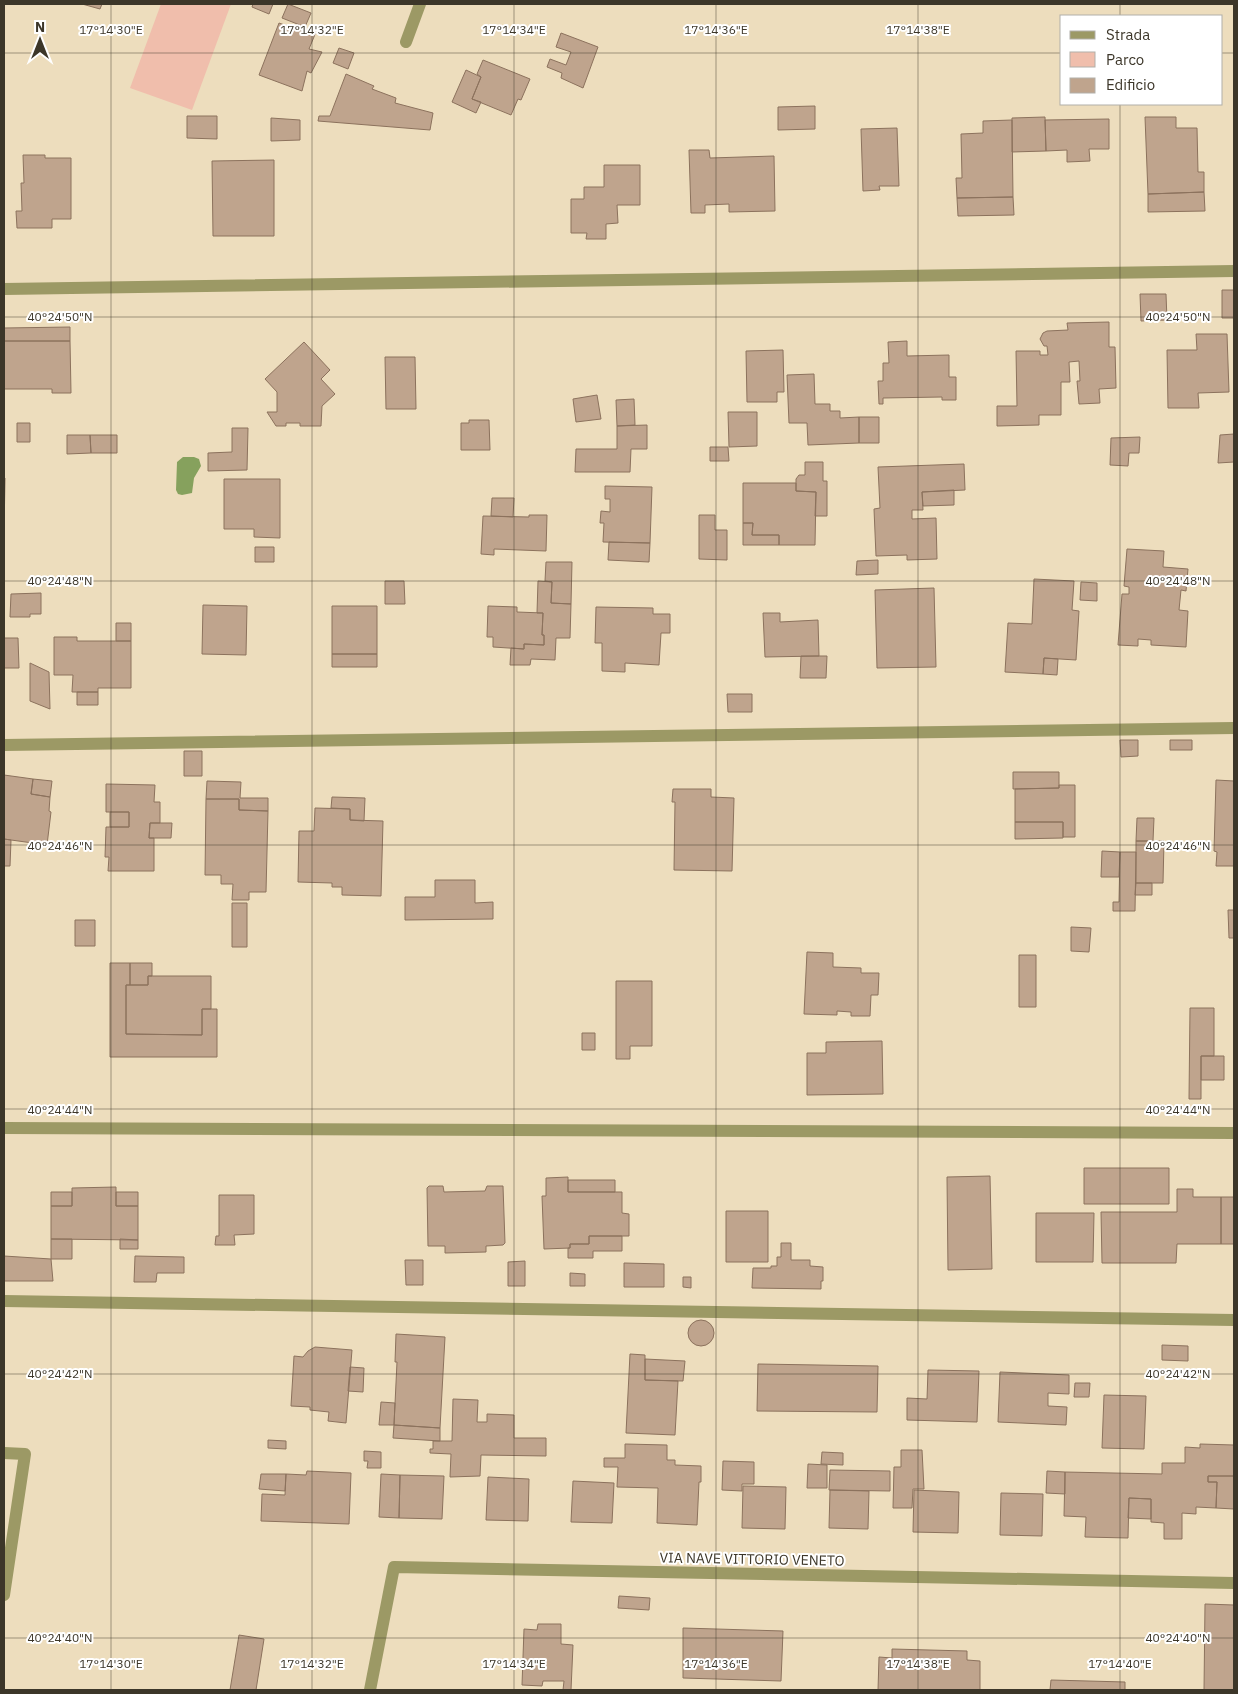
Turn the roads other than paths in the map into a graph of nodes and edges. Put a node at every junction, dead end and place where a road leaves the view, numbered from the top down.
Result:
1 (420, 4) edge
2 (406, 42) dead end
3 (1234, 271) edge
4 (4, 289) edge
5 (1234, 728) edge
6 (4, 745) edge
7 (4, 1128) edge
8 (1234, 1133) edge
9 (4, 1301) edge
10 (1234, 1320) edge
11 (4, 1453) edge
12 (1234, 1583) edge
13 (4, 1594) edge
14 (370, 1690) edge

1 - 2 street
3 - 4 street
5 - 6 street
7 - 8 street
9 - 10 street
11 - 13 street
12 - 14 street, VIA NAVE VITTORIO VENETO

